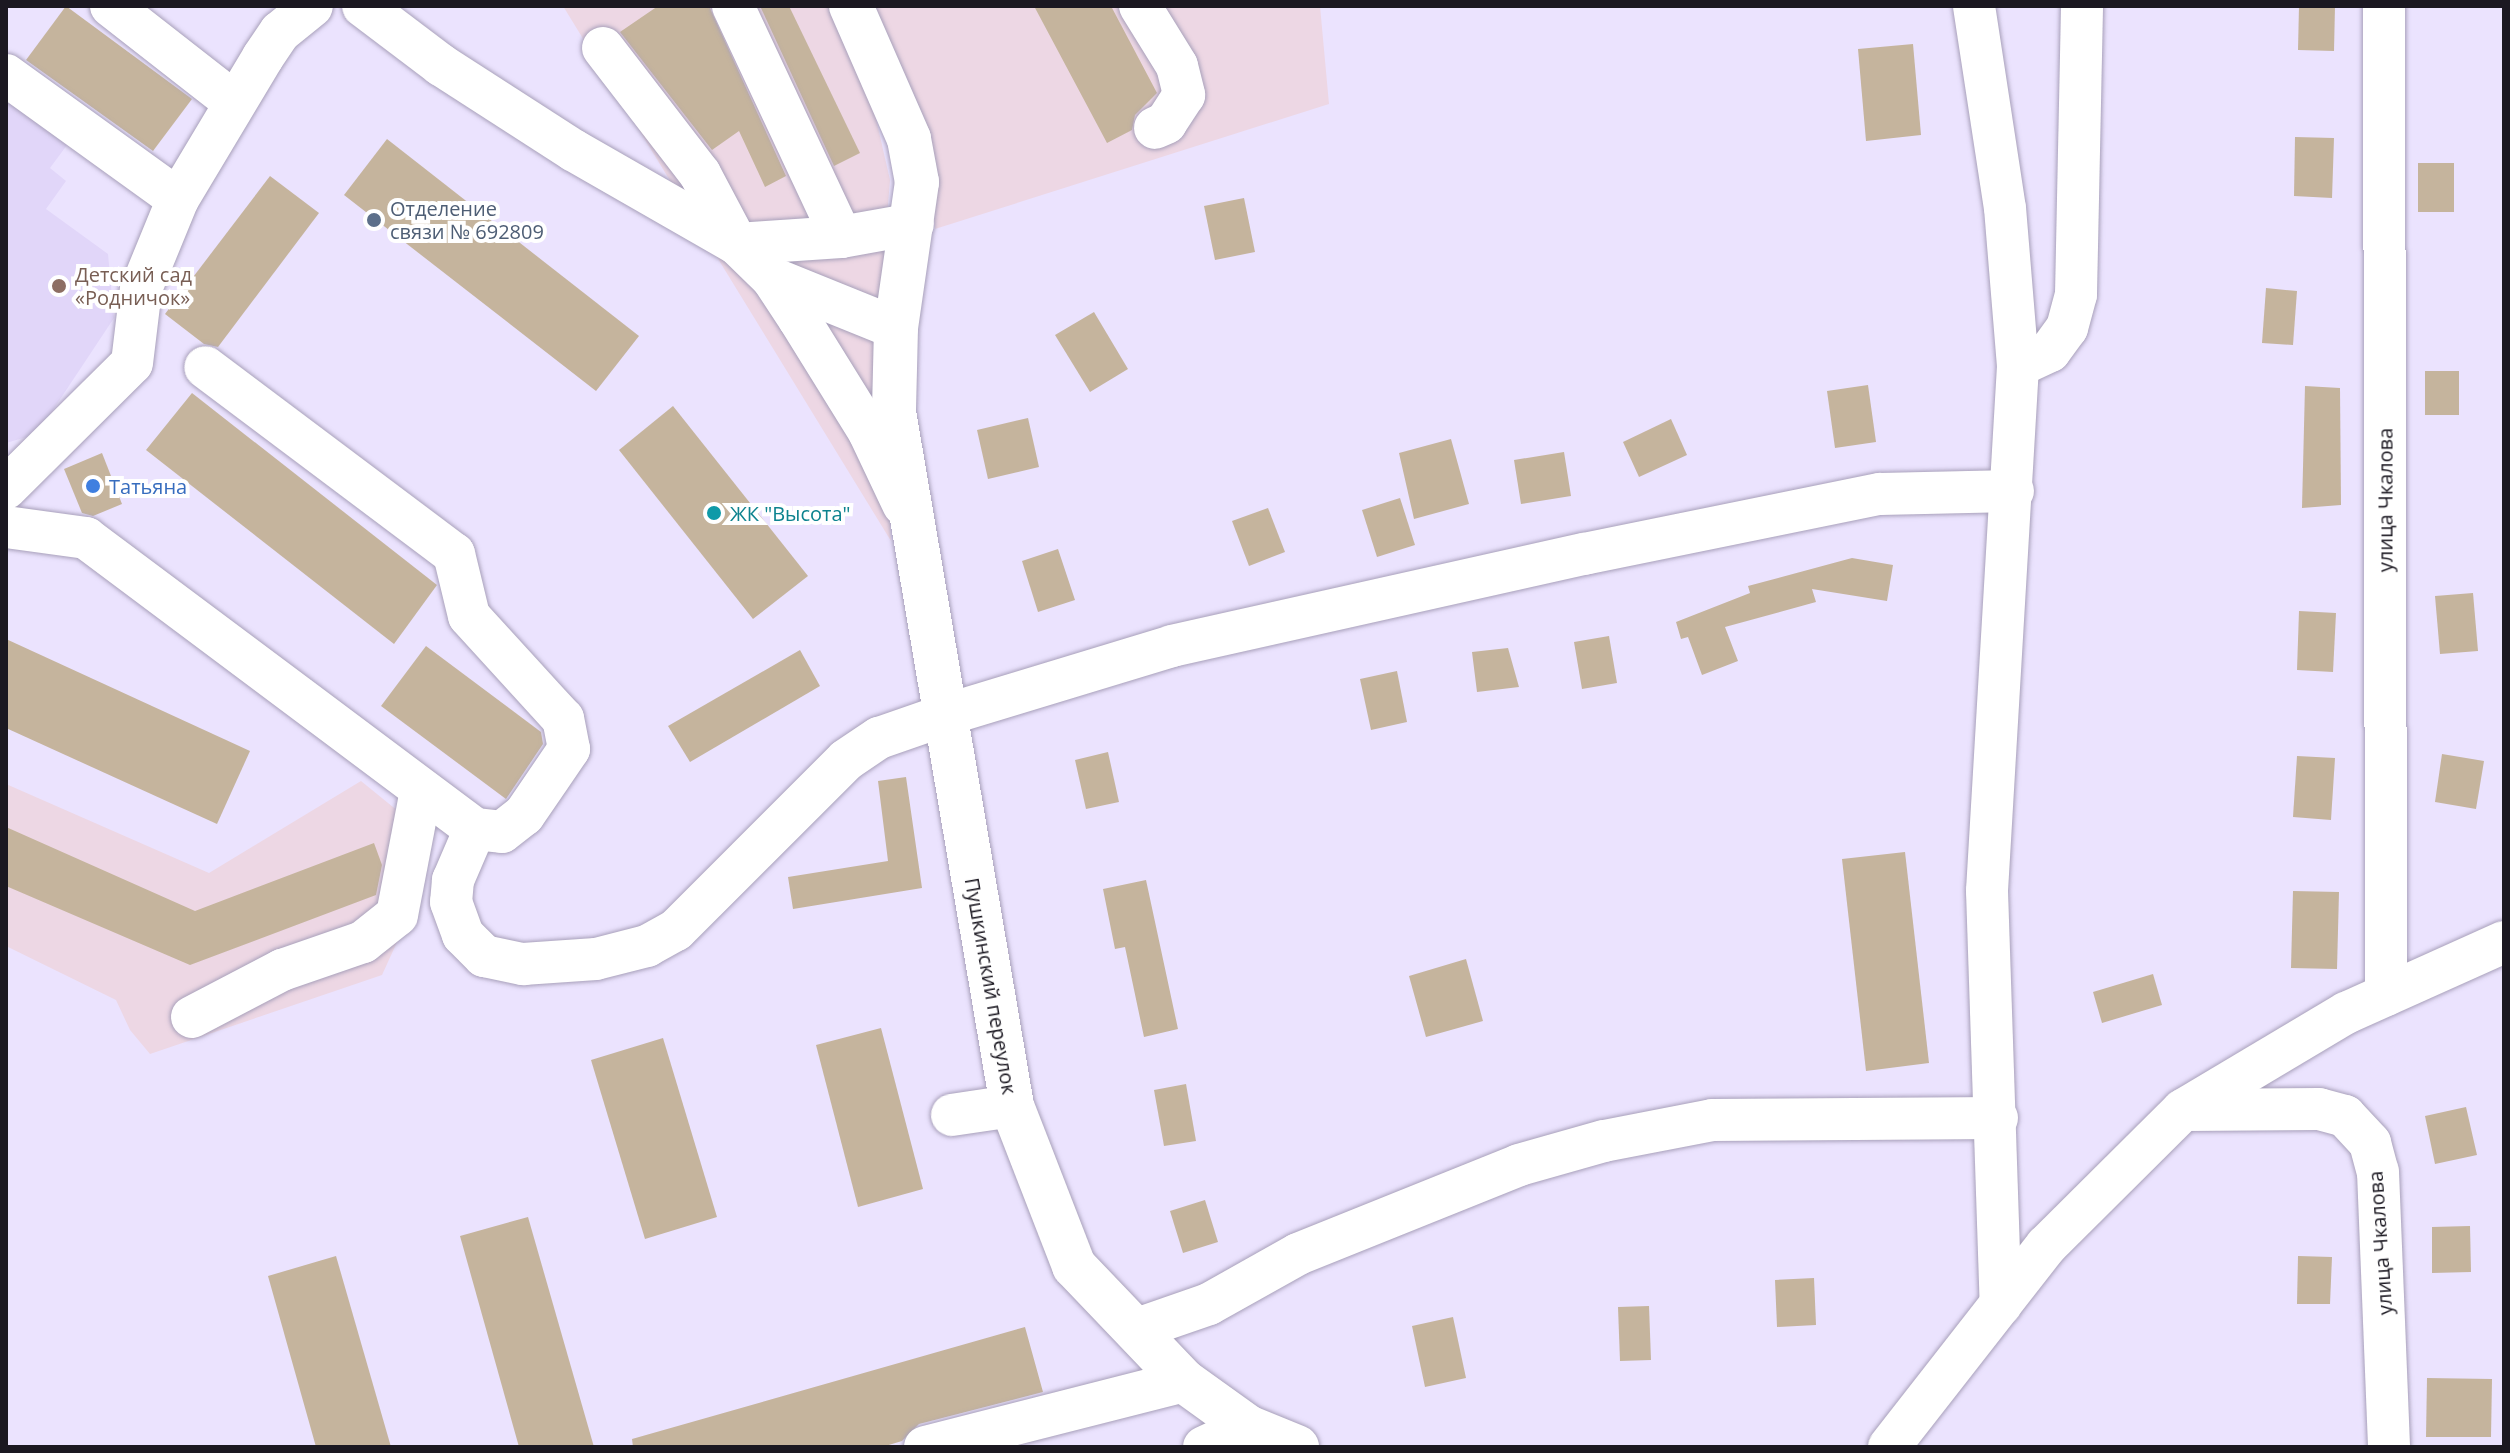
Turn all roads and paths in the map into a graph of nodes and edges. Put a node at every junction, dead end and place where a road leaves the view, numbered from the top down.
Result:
1 (111, 6) edge
2 (312, 6) edge
3 (363, 6) edge
4 (733, 6) edge
5 (851, 6) edge
6 (1140, 6) edge
7 (1974, 6) edge
8 (2082, 6) edge
9 (2384, 6) edge
10 (603, 48) dead end
11 (6, 75) edge
12 (234, 102) junction
13 (1155, 128) dead end
14 (178, 199) junction
15 (913, 224) junction
16 (841, 237) junction
17 (737, 244) junction
18 (772, 278) junction
19 (896, 328) junction
20 (2018, 366) junction
21 (205, 367) dead end
22 (6, 488) edge
23 (2013, 491) junction
24 (908, 514) junction
25 (6, 527) edge
26 (942, 716) junction
27 (421, 790) junction
28 (475, 829) junction
29 (2504, 942) edge
30 (2386, 995) junction
31 (192, 1017) dead end
32 (1012, 1106) junction
33 (2183, 1110) junction
34 (952, 1115) dead end
35 (1997, 1118) junction
36 (2001, 1305) junction
37 (1137, 1329) junction
38 (1194, 1390) junction
39 (1248, 1427) junction
40 (925, 1447) edge
41 (1204, 1447) edge
42 (1297, 1447) edge
43 (1889, 1447) edge
44 (2389, 1447) edge

1 - 12 street
2 - 12 street
3 - 17 street
4 - 16 street
5 - 15 main road, Пушкинский переулок
6 - 13 street
7 - 20 street
8 - 20 street
9 - 30 street, улица Чкалова
10 - 17 street
11 - 14 street
12 - 14 street
14 - 22 street
15 - 16 street
15 - 19 main road, Пушкинский переулок
16 - 17 street
17 - 18 street
18 - 19 street
18 - 24 street
19 - 24 main road, Пушкинский переулок
20 - 23 street
21 - 28 street
23 - 26 street
23 - 35 street
24 - 26 main road, Пушкинский переулок
25 - 27 street
26 - 28 street
26 - 32 main road, Пушкинский переулок
27 - 28 street
27 - 31 street
29 - 30 street
30 - 33 street
32 - 34 street
32 - 37 main road, Пушкинский переулок
33 - 36 street
33 - 44 street, улица Чкалова
35 - 36 street
35 - 37 street
36 - 43 street
37 - 38 main road, Пушкинский переулок
38 - 39 main road, Пушкинский переулок
38 - 40 street
39 - 41 street
39 - 42 main road, Пушкинский переулок

